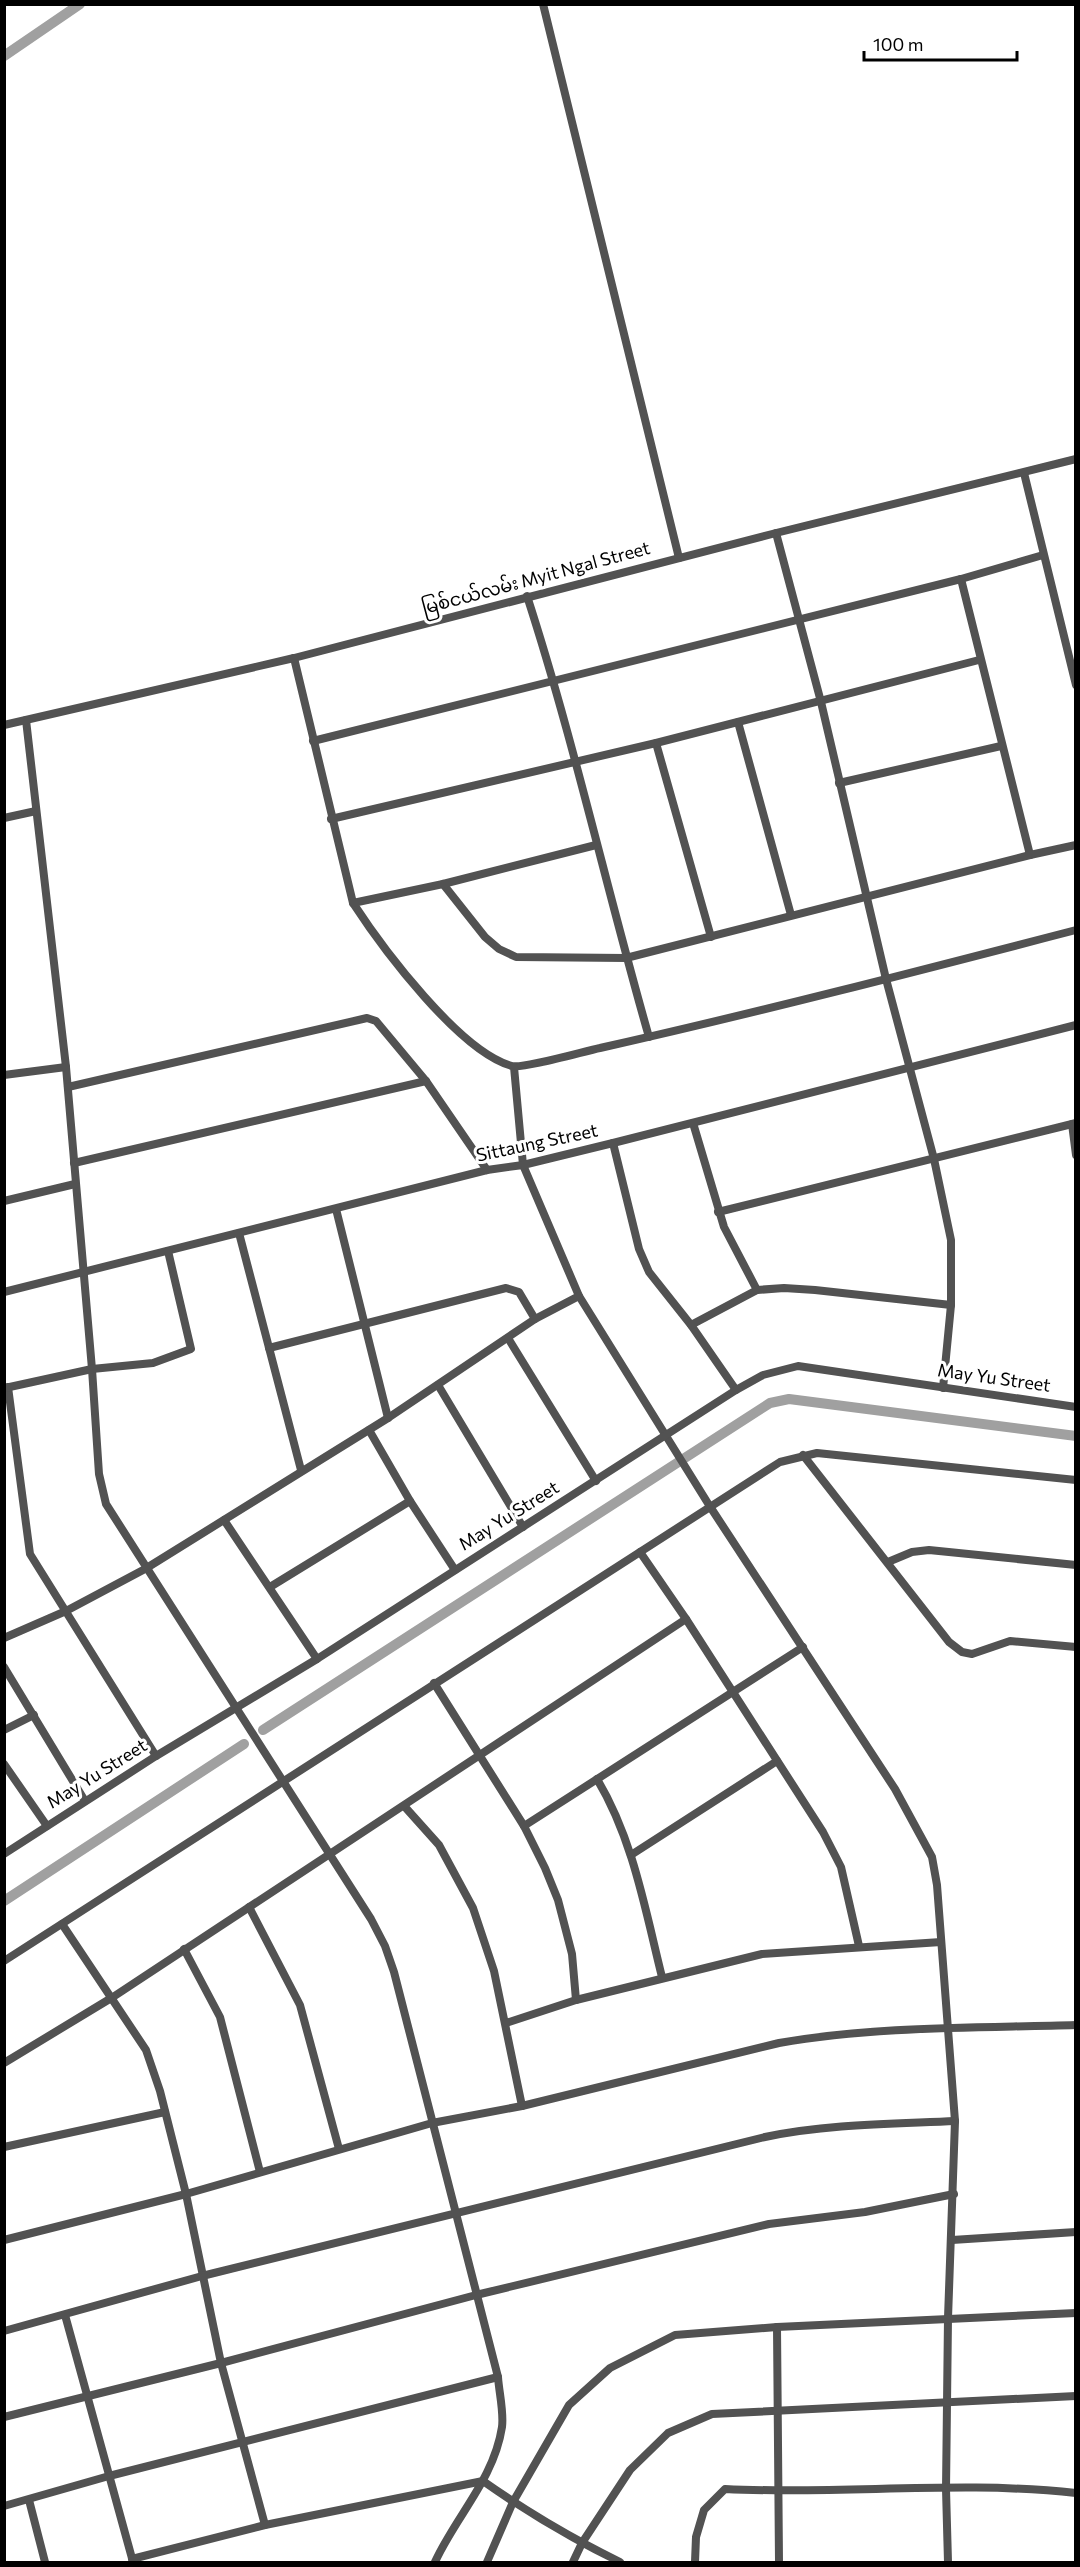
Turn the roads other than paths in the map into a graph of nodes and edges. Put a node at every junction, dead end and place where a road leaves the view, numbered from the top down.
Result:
1 (543, 4) edge
2 (1076, 459) edge
3 (1024, 473) junction
4 (776, 533) junction
5 (1043, 555) junction
6 (679, 558) junction
7 (961, 579) junction
8 (527, 596) junction
9 (798, 619) junction
10 (294, 658) junction
11 (979, 660) junction
12 (555, 681) junction
13 (1076, 685) edge
14 (821, 702) junction
15 (26, 720) junction
16 (738, 722) junction
17 (4, 725) edge
18 (313, 741) junction
19 (656, 743) junction
20 (1001, 746) junction
21 (576, 762) junction
22 (839, 783) junction
23 (36, 811) junction
24 (4, 818) edge
25 (331, 819) junction
26 (596, 845) junction
27 (1076, 845) edge
28 (1030, 855) junction
29 (443, 884) junction
30 (868, 896) junction
31 (353, 903) junction
32 (791, 915) junction
33 (1076, 930) edge
34 (711, 938) junction
35 (626, 958) junction
36 (886, 979) junction
37 (1076, 1025) edge
38 (649, 1037) junction
39 (66, 1067) junction
40 (514, 1067) junction
41 (909, 1068) junction
42 (4, 1075) edge
43 (426, 1081) junction
44 (68, 1087) junction
45 (693, 1123) junction
46 (1074, 1123) edge
47 (613, 1143) junction
48 (1076, 1155) edge
49 (934, 1159) junction
50 (74, 1163) junction
51 (523, 1165) junction
52 (487, 1170) junction
53 (75, 1184) junction
54 (4, 1201) edge
55 (336, 1209) junction
56 (718, 1212) junction
57 (239, 1233) junction
58 (168, 1251) junction
59 (83, 1272) junction
60 (758, 1290) junction
61 (4, 1292) edge
62 (579, 1296) junction
63 (951, 1305) junction
64 (535, 1319) junction
65 (364, 1323) junction
66 (691, 1325) junction
67 (508, 1338) junction
68 (269, 1348) junction
69 (92, 1369) junction
70 (438, 1385) junction
71 (6, 1388) edge
72 (943, 1388) junction
73 (736, 1390) junction
74 (1076, 1407) edge
75 (388, 1418) junction
76 (369, 1430) junction
77 (666, 1434) junction
78 (803, 1455) junction
79 (301, 1470) junction
80 (1076, 1480) edge
81 (596, 1481) junction
82 (410, 1501) junction
83 (709, 1505) junction
84 (224, 1520) junction
85 (524, 1527) junction
86 (640, 1552) junction
87 (888, 1562) junction
88 (1076, 1565) edge
89 (146, 1569) junction
90 (455, 1570) junction
91 (270, 1587) junction
92 (66, 1611) junction
93 (686, 1619) junction
94 (4, 1638) edge
95 (803, 1647) junction
96 (1076, 1647) edge
97 (317, 1659) junction
98 (4, 1667) edge
99 (434, 1683) junction
100 (732, 1692) junction
101 (237, 1707) junction
102 (34, 1715) junction
103 (4, 1730) edge
104 (479, 1755) junction
105 (156, 1756) junction
106 (777, 1761) junction
107 (4, 1764) edge
108 (597, 1779) junction
109 (284, 1781) junction
110 (85, 1801) junction
111 (405, 1807) junction
112 (47, 1826) junction
113 (524, 1826) junction
114 (4, 1854) edge
115 (632, 1855) junction
116 (330, 1856) junction
117 (249, 1907) junction
118 (62, 1924) junction
119 (941, 1942) junction
120 (859, 1946) junction
121 (184, 1949) junction
122 (4, 1961) edge
123 (662, 1977) junction
124 (113, 1997) junction
125 (576, 2000) junction
126 (506, 2023) junction
127 (1076, 2025) edge
128 (948, 2028) junction
129 (4, 2063) edge
130 (522, 2106) junction
131 (165, 2112) junction
132 (955, 2121) junction
133 (432, 2122) junction
134 (4, 2147) edge
135 (339, 2149) junction
136 (260, 2172) junction
137 (186, 2194) junction
138 (954, 2194) junction
139 (455, 2214) junction
140 (1076, 2232) edge
141 (4, 2240) edge
142 (952, 2240) junction
143 (202, 2276) junction
144 (476, 2295) junction
145 (1076, 2313) edge
146 (66, 2315) junction
147 (948, 2318) junction
148 (777, 2327) junction
149 (4, 2331) edge
150 (221, 2363) junction
151 (498, 2377) junction
152 (87, 2396) junction
153 (1076, 2397) edge
154 (947, 2402) junction
155 (778, 2409) junction
156 (4, 2417) edge
157 (243, 2443) junction
158 (109, 2476) junction
159 (483, 2481) junction
160 (946, 2489) junction
161 (779, 2492) junction
162 (1076, 2493) edge
163 (29, 2500) junction
164 (513, 2502) junction
165 (4, 2506) edge
166 (265, 2525) junction
167 (582, 2543) junction
168 (132, 2561) edge
169 (45, 2562) edge
170 (435, 2562) edge
171 (487, 2562) edge
172 (573, 2562) edge
173 (620, 2562) edge
174 (695, 2562) edge
175 (779, 2562) edge
176 (948, 2562) edge

1 - 6 street
2 - 3 street, မြစ်ငယ်လမ်း Myit Ngal Street
3 - 4 street, မြစ်ငယ်လမ်း Myit Ngal Street
3 - 5 street
4 - 6 street, မြစ်ငယ်လမ်း Myit Ngal Street
4 - 9 street
5 - 7 street
5 - 13 street
6 - 8 street, မြစ်ငယ်လမ်း Myit Ngal Street
7 - 9 street
7 - 11 street
8 - 10 street, မြစ်ငယ်လမ်း Myit Ngal Street
8 - 12 street
9 - 12 street
9 - 14 street
10 - 15 street, မြစ်ငယ်လမ်း Myit Ngal Street
10 - 18 street
11 - 14 street
11 - 20 street
12 - 18 street
12 - 21 street
14 - 16 street
14 - 22 street
15 - 17 street, မြစ်ငယ်လမ်း Myit Ngal Street
15 - 23 street
16 - 19 street
16 - 32 street
18 - 25 street
19 - 21 street
19 - 34 street
20 - 22 street
20 - 28 street
21 - 25 street
21 - 26 street
22 - 30 street
23 - 24 street
23 - 39 street
25 - 31 street
26 - 29 street
26 - 35 street
27 - 28 street
28 - 30 street
29 - 31 street
29 - 35 street
30 - 32 street
30 - 36 street
31 - 40 street
32 - 34 street
33 - 36 street
34 - 35 street
35 - 38 street
36 - 38 street
36 - 41 street
37 - 41 street, Sittaung Street
38 - 40 street
39 - 42 street
39 - 44 street
40 - 51 street
41 - 45 street, Sittaung Street
41 - 49 street
43 - 44 street
43 - 50 street
43 - 52 street
44 - 50 street
45 - 47 street, Sittaung Street
45 - 56 street
46 - 48 street
46 - 49 street
47 - 51 street, Sittaung Street
47 - 66 street
49 - 56 street
49 - 63 street
50 - 53 street
51 - 52 street, Sittaung Street
51 - 62 street
52 - 55 street, Sittaung Street
53 - 54 street
53 - 59 street
55 - 57 street, Sittaung Street
55 - 65 street
56 - 60 street
57 - 58 street, Sittaung Street
57 - 68 street
58 - 59 street, Sittaung Street
58 - 69 street
59 - 61 street, Sittaung Street
59 - 69 street
60 - 63 street
60 - 66 street
62 - 64 street
62 - 77 street
63 - 72 street
64 - 65 street
64 - 67 street
65 - 68 street
65 - 75 street
66 - 73 street
67 - 70 street
67 - 81 street
68 - 79 street
69 - 71 street
69 - 89 street
70 - 75 street
70 - 85 street
71 - 92 street
72 - 73 street, May Yu Street
72 - 74 street, May Yu Street
73 - 77 street, May Yu Street
75 - 76 street
76 - 79 street
76 - 82 street
77 - 81 street, May Yu Street
77 - 83 street
78 - 80 street
78 - 83 street
78 - 87 street
79 - 84 street
81 - 85 street, May Yu Street
82 - 90 street
82 - 91 street
83 - 86 street
83 - 95 street
84 - 89 street
84 - 91 street
85 - 90 street, May Yu Street
86 - 93 street
86 - 99 street
87 - 88 street
87 - 96 street
89 - 92 street
89 - 101 street
90 - 97 street, May Yu Street
91 - 97 street
92 - 94 street
92 - 105 street
93 - 100 street
93 - 104 street
95 - 100 street
95 - 119 street
97 - 101 street, May Yu Street
98 - 102 street
99 - 104 street
99 - 109 street
100 - 106 street
100 - 108 street
101 - 105 street, May Yu Street
101 - 109 street
102 - 103 street
102 - 110 street
104 - 111 street
104 - 113 street
105 - 110 street, May Yu Street
106 - 115 street
106 - 120 street
107 - 112 street
108 - 113 street
108 - 115 street
109 - 116 street
109 - 118 street
110 - 112 street, May Yu Street
111 - 116 street
111 - 126 street
112 - 114 street, May Yu Street
113 - 125 street
115 - 123 street
116 - 117 street
116 - 133 street
117 - 121 street
117 - 135 street
118 - 122 street
118 - 124 street
119 - 120 street
119 - 128 street
120 - 123 street
121 - 124 street
121 - 136 street
123 - 125 street
124 - 129 street
124 - 131 street
125 - 126 street
126 - 130 street
127 - 128 street
128 - 130 street
128 - 132 street
130 - 133 street
131 - 134 street
131 - 137 street
132 - 138 street
132 - 139 street
133 - 135 street
133 - 139 street
135 - 136 street
136 - 137 street
137 - 141 street
137 - 143 street
138 - 142 street
138 - 144 street
139 - 143 street
139 - 144 street
140 - 142 street
142 - 147 street
143 - 146 street
143 - 150 street
144 - 150 street
144 - 151 street
145 - 147 street
146 - 149 street
146 - 152 street
147 - 148 street
147 - 154 street
148 - 155 street
148 - 164 street
150 - 152 street
150 - 157 street
151 - 157 street
151 - 159 street
152 - 156 street
152 - 158 street
153 - 154 street
154 - 155 street
154 - 160 street
155 - 161 street
155 - 167 street
157 - 158 street
157 - 166 street
158 - 163 street
158 - 168 street
159 - 164 street
159 - 166 street
159 - 170 street
160 - 161 street
160 - 162 street
160 - 176 street
161 - 174 street
161 - 175 street
163 - 165 street
163 - 169 street
164 - 167 street
164 - 171 street
166 - 168 street
167 - 172 street
167 - 173 street

